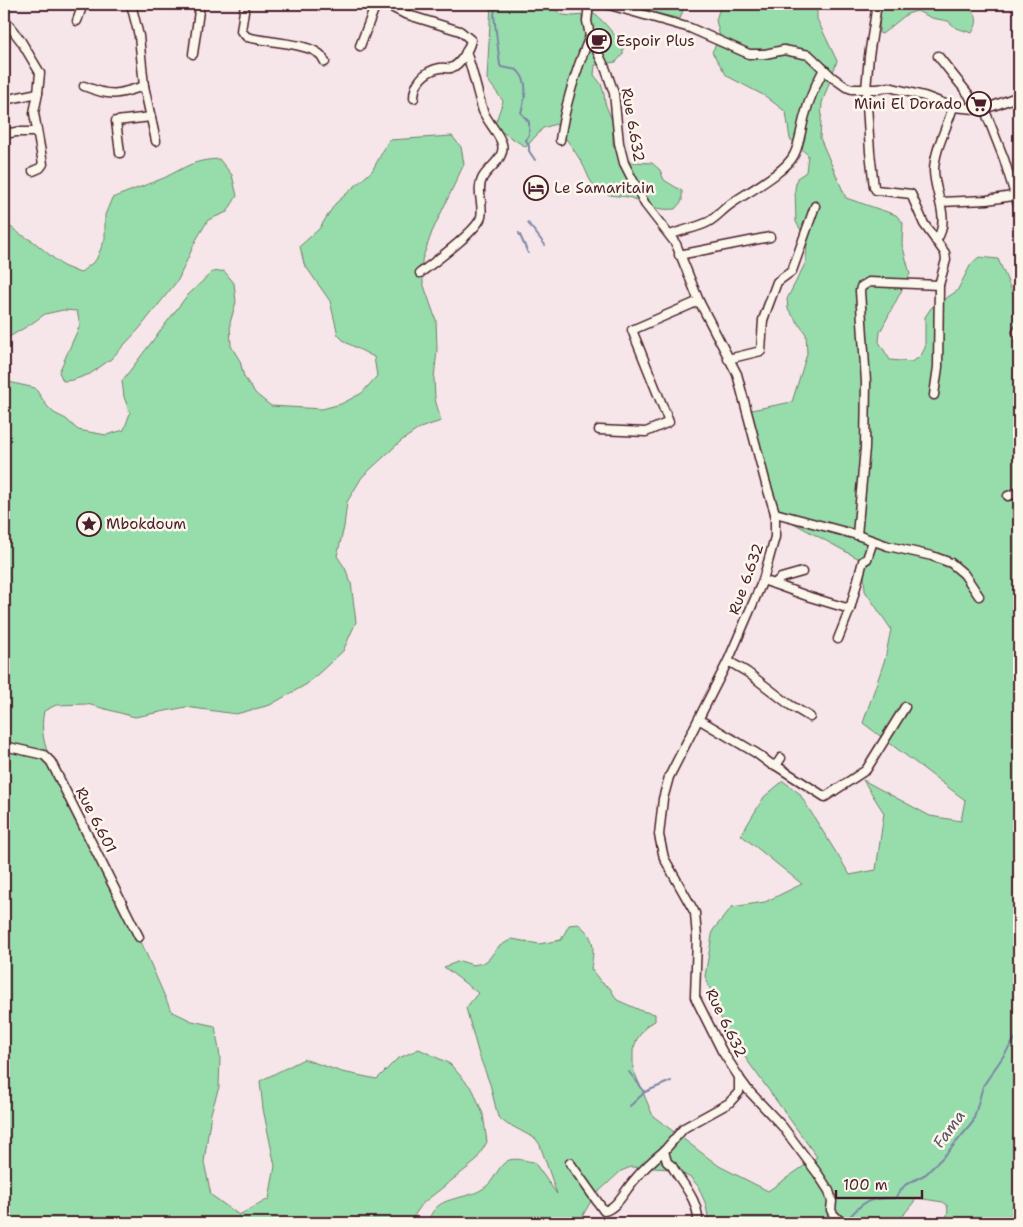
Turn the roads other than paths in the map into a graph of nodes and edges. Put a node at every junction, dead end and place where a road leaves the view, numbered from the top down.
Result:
1 (83, 4) edge
2 (131, 4) edge
3 (200, 4) edge
4 (245, 4) edge
5 (376, 4) edge
6 (385, 4) edge
7 (589, 4) edge
8 (606, 4) edge
9 (877, 4) edge
10 (4, 19) edge
11 (77, 21) dead end
12 (590, 36) junction
13 (360, 46) dead end
14 (466, 52) junction
15 (193, 54) dead end
16 (938, 56) dead end
17 (325, 62) dead end
18 (824, 69) junction
19 (84, 86) dead end
20 (144, 86) junction
21 (866, 89) junction
22 (38, 93) junction
23 (1019, 96) edge
24 (414, 98) dead end
25 (4, 100) edge
26 (953, 107) junction
27 (979, 109) junction
28 (150, 117) junction
29 (37, 132) junction
30 (4, 134) edge
31 (560, 140) dead end
32 (156, 141) dead end
33 (120, 153) dead end
34 (32, 172) dead end
35 (1018, 196) edge
36 (940, 202) junction
37 (815, 206) dead end
38 (1019, 208) edge
39 (670, 235) junction
40 (770, 237) dead end
41 (936, 240) junction
42 (679, 255) junction
43 (420, 273) dead end
44 (940, 285) junction
45 (699, 302) junction
46 (1019, 329) edge
47 (1019, 336) edge
48 (728, 359) junction
49 (934, 394) dead end
50 (599, 430) dead end
51 (1019, 492) edge
52 (1008, 496) dead end
53 (775, 513) junction
54 (857, 536) junction
55 (874, 541) junction
56 (802, 572) dead end
57 (763, 580) junction
58 (774, 584) junction
59 (979, 596) dead end
60 (850, 609) junction
61 (838, 639) dead end
62 (728, 661) junction
63 (905, 707) dead end
64 (810, 717) dead end
65 (700, 720) junction
66 (4, 746) edge
67 (781, 758) dead end
68 (775, 765) junction
69 (139, 937) dead end
70 (739, 1077) junction
71 (664, 1151) junction
72 (570, 1163) dead end
73 (698, 1223) edge
74 (842, 1223) edge

1 - 11 street
2 - 20 street
3 - 15 street
4 - 17 street
5 - 13 street
6 - 14 street
7 - 12 street, Rue 6.632
8 - 18 street
9 - 21 street
10 - 22 street
12 - 31 street
12 - 39 street, Rue 6.632
14 - 24 street
14 - 43 street
16 - 27 street
18 - 21 street
18 - 39 street
19 - 20 street
20 - 28 street
21 - 26 street
21 - 41 street
22 - 25 street
22 - 29 street
23 - 27 street
26 - 27 street
26 - 36 street
27 - 35 street
28 - 32 street
28 - 33 street
29 - 30 street
29 - 34 street
35 - 36 street
35 - 38 street
36 - 41 street
37 - 48 street
39 - 42 street, Rue 6.632
40 - 42 street
41 - 44 street
42 - 45 street, Rue 6.632
44 - 49 street
44 - 54 street
45 - 48 street, Rue 6.632
45 - 50 street
46 - 47 street
48 - 53 street, Rue 6.632
51 - 52 street
53 - 54 street
53 - 57 street, Rue 6.632
54 - 55 street
55 - 59 street
55 - 60 street
56 - 58 street
57 - 58 street
57 - 62 street, Rue 6.632
58 - 60 street
60 - 61 street
62 - 64 street
62 - 65 street, Rue 6.632
63 - 68 street
65 - 68 street
65 - 70 street, Rue 6.632
66 - 69 street, Rue 6.601
67 - 68 street
70 - 71 street, Rue 6.632
70 - 74 street, Rue 6.632
71 - 72 street
71 - 73 street

